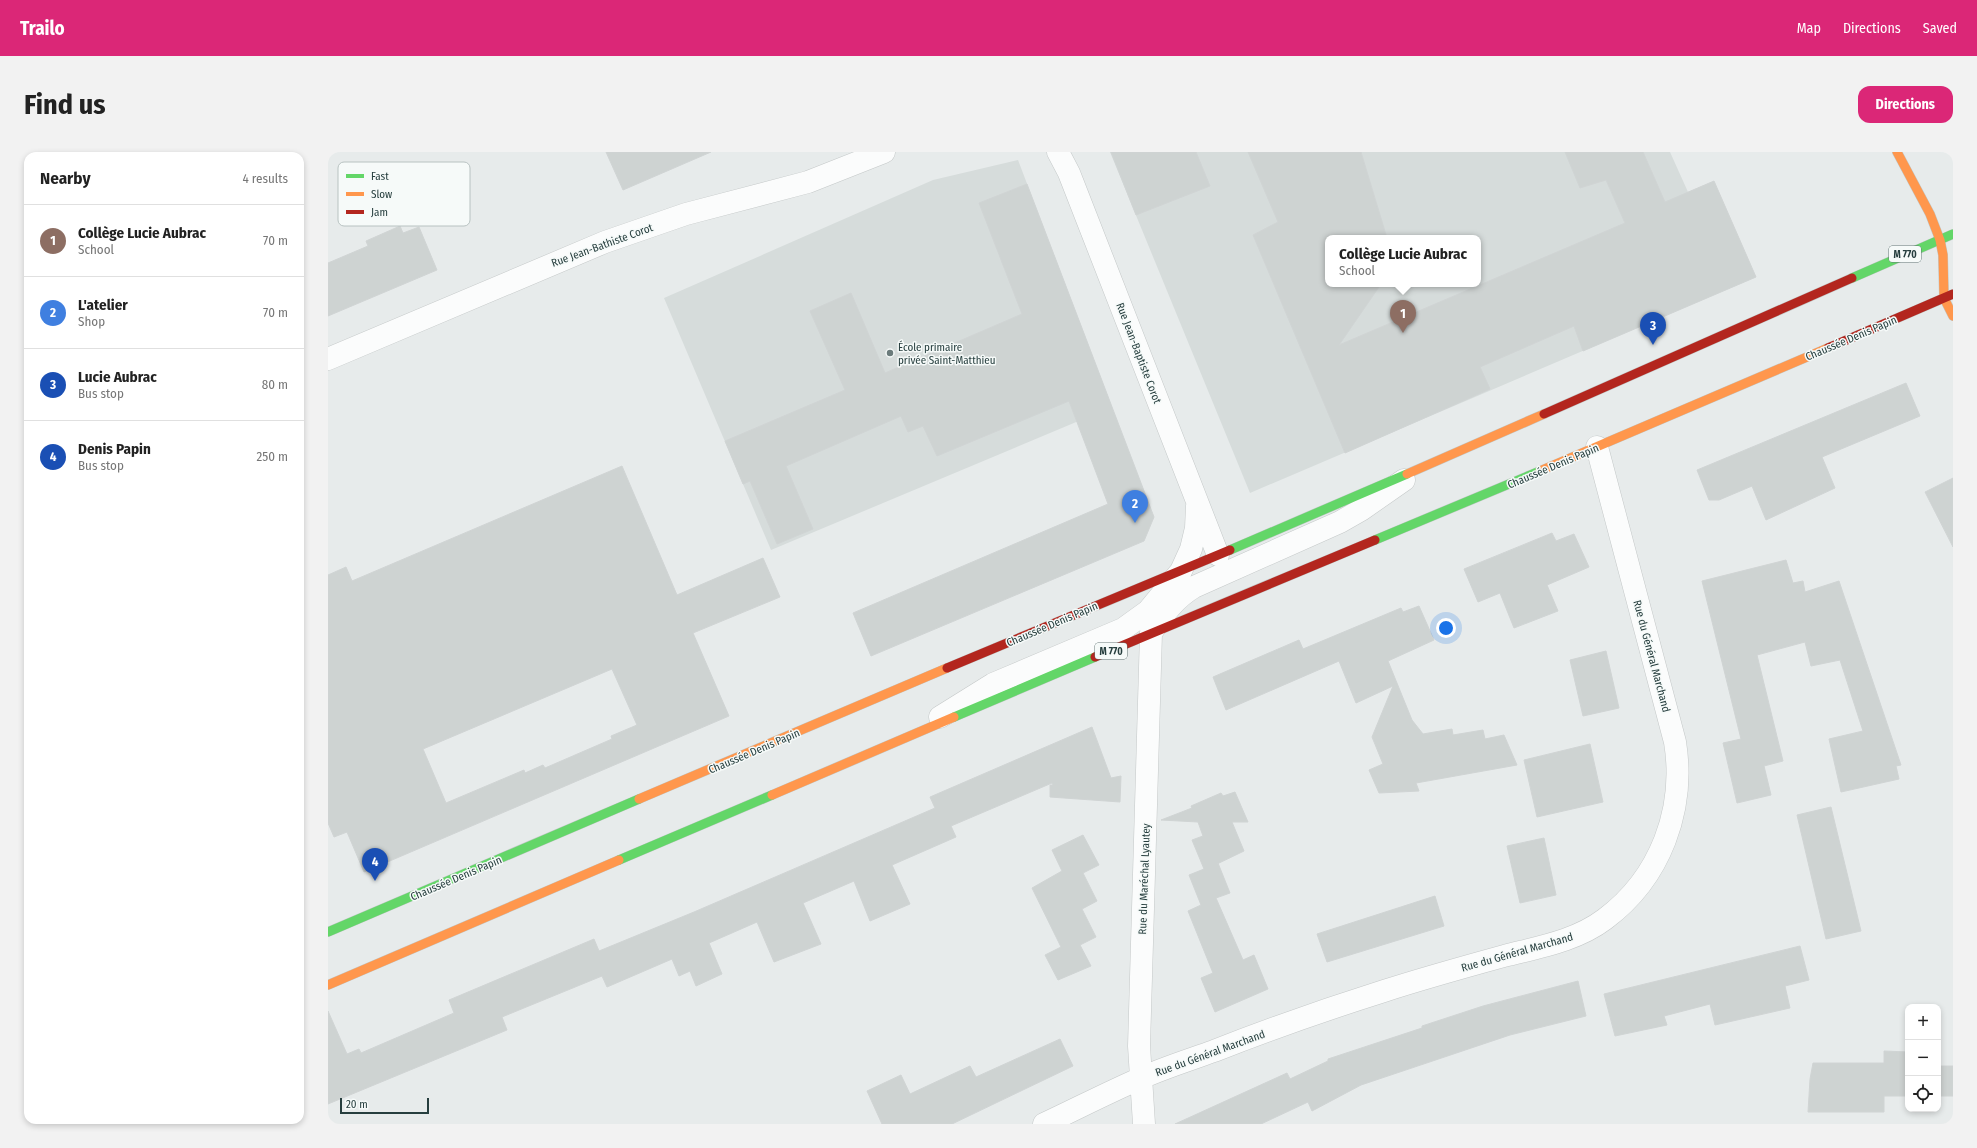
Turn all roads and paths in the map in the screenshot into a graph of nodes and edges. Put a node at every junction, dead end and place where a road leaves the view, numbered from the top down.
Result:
1 (884, 152) edge
2 (1058, 152) edge
3 (1897, 152) edge
4 (1953, 234) edge
5 (1940, 240) junction
6 (1953, 294) edge
7 (1944, 298) junction
8 (1953, 316) edge
9 (328, 359) edge
10 (1598, 447) junction
11 (1425, 466) junction
12 (1198, 502) junction
13 (1218, 555) junction
14 (1181, 571) junction
15 (1152, 633) junction
16 (920, 732) junction
17 (328, 932) edge
18 (328, 985) edge
19 (1140, 1079) junction
20 (1044, 1124) edge
21 (1144, 1124) edge

1 - 9 street, Rue Jean-Bathiste Corot
2 - 12 street, Rue Jean-Baptiste Corot
3 - 5 main road
4 - 5 main road, Chaussée Denis Papin / M 770
5 - 7 main road
5 - 11 main road, Chaussée Denis Papin / M 770
6 - 7 main road, Chaussée Denis Papin / M 770
7 - 8 main road
7 - 10 main road, Chaussée Denis Papin / M 770
10 - 15 main road, Chaussée Denis Papin / M 770
10 - 19 street, Rue du Général Marchand
11 - 13 main road, Chaussée Denis Papin / M 770
11 - 15 street, Chaussée Denis Papin
12 - 13 street, Rue Jean-Baptiste Corot
12 - 14 street, Chaussée Denis Papin
13 - 14 main road, Chaussée Denis Papin / M 770
14 - 16 street, Chaussée Denis Papin
14 - 17 main road, Chaussée Denis Papin / M 770
15 - 16 main road, Chaussée Denis Papin / M 770
15 - 19 street, Rue du Maréchal Lyautey
16 - 18 main road, Chaussée Denis Papin / M 770
19 - 20 street, Rue du Général Marchand
19 - 21 street, Rue du Maréchal Lyautey

